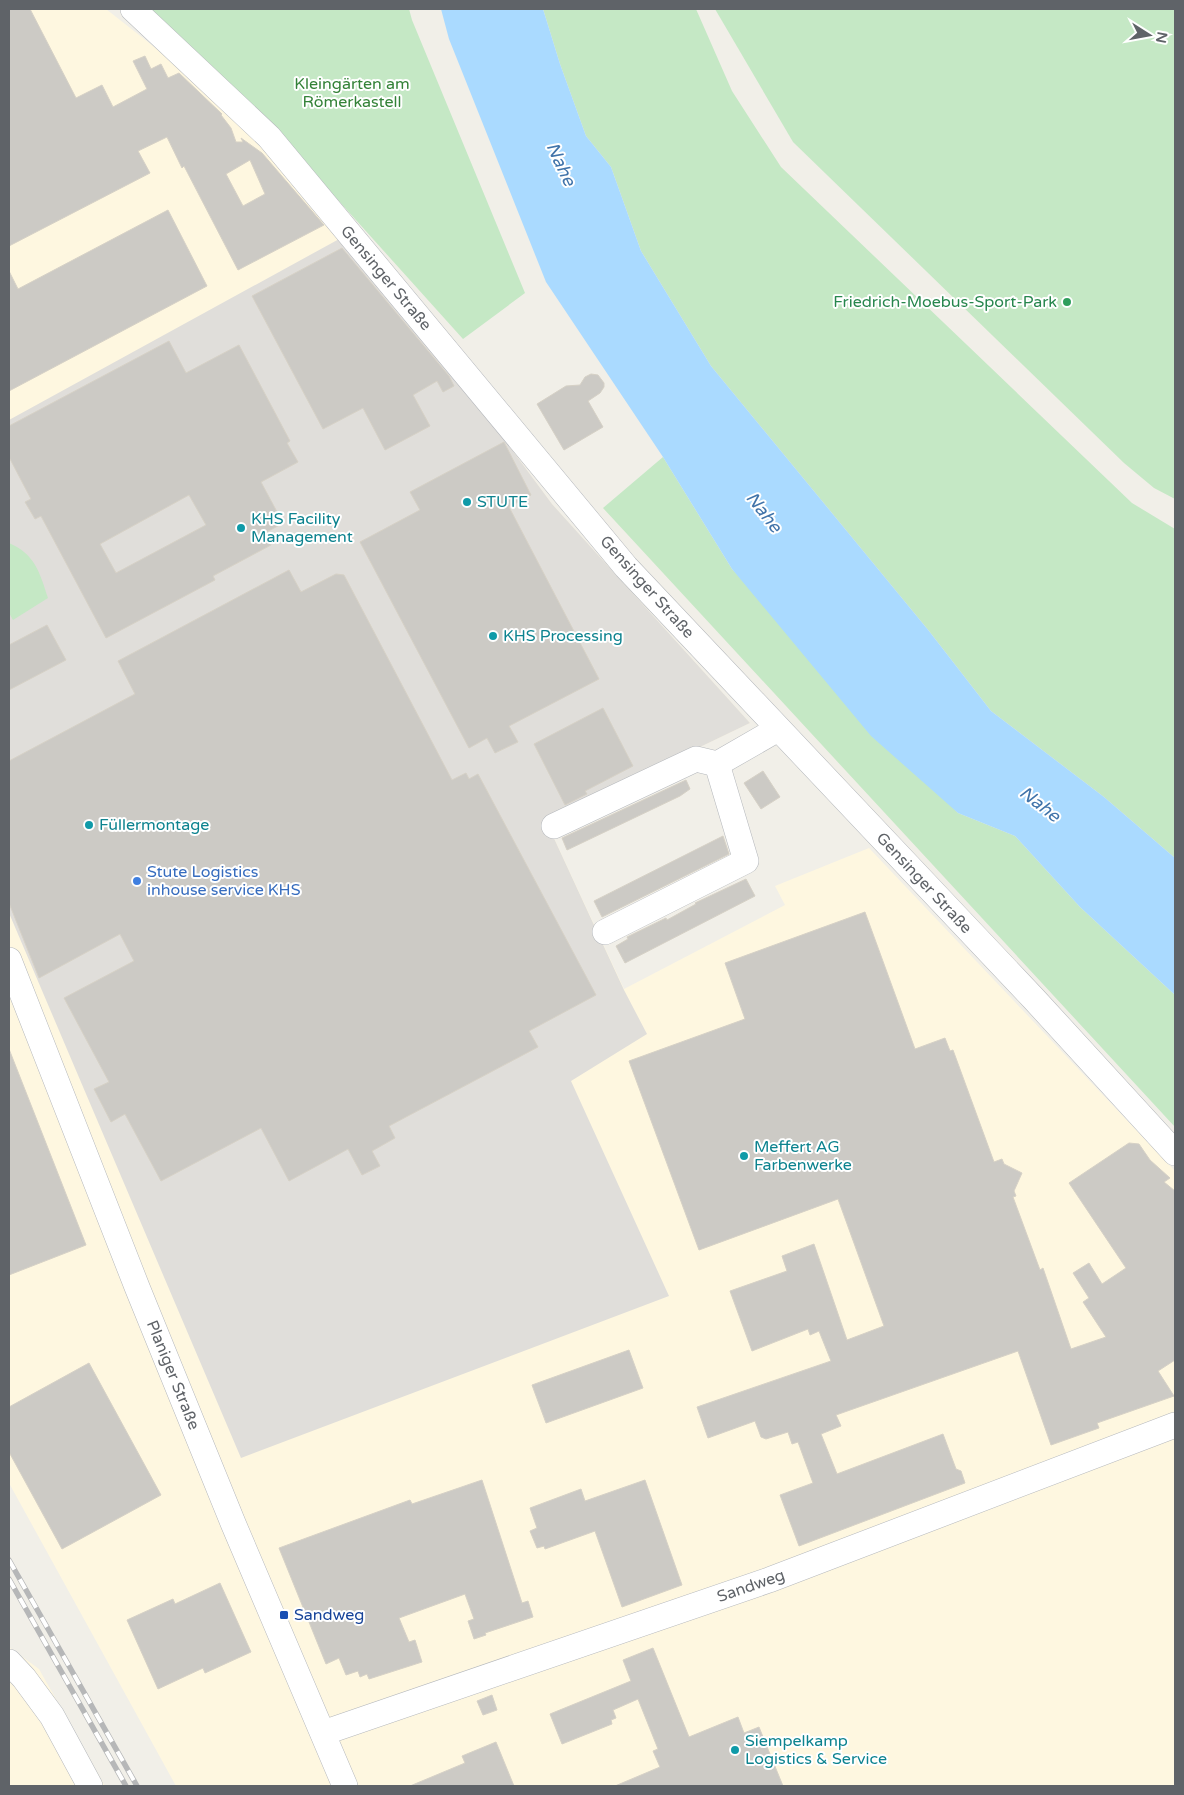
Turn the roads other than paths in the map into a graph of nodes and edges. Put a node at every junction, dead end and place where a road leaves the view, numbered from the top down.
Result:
1 (134, 9) edge
2 (778, 728) junction
3 (717, 764) junction
4 (554, 826) dead end
5 (605, 932) dead end
6 (9, 960) edge
7 (1175, 1153) edge
8 (1175, 1425) edge
9 (9, 1662) edge
10 (323, 1733) junction
11 (90, 1786) edge
12 (345, 1786) edge

1 - 2 street, Gensinger Straße
2 - 3 street
2 - 7 street, Gensinger Straße
3 - 4 street
3 - 5 street
6 - 10 street, Planiger Straße
8 - 10 street, Sandweg
9 - 11 street
10 - 12 street, Planiger Straße

